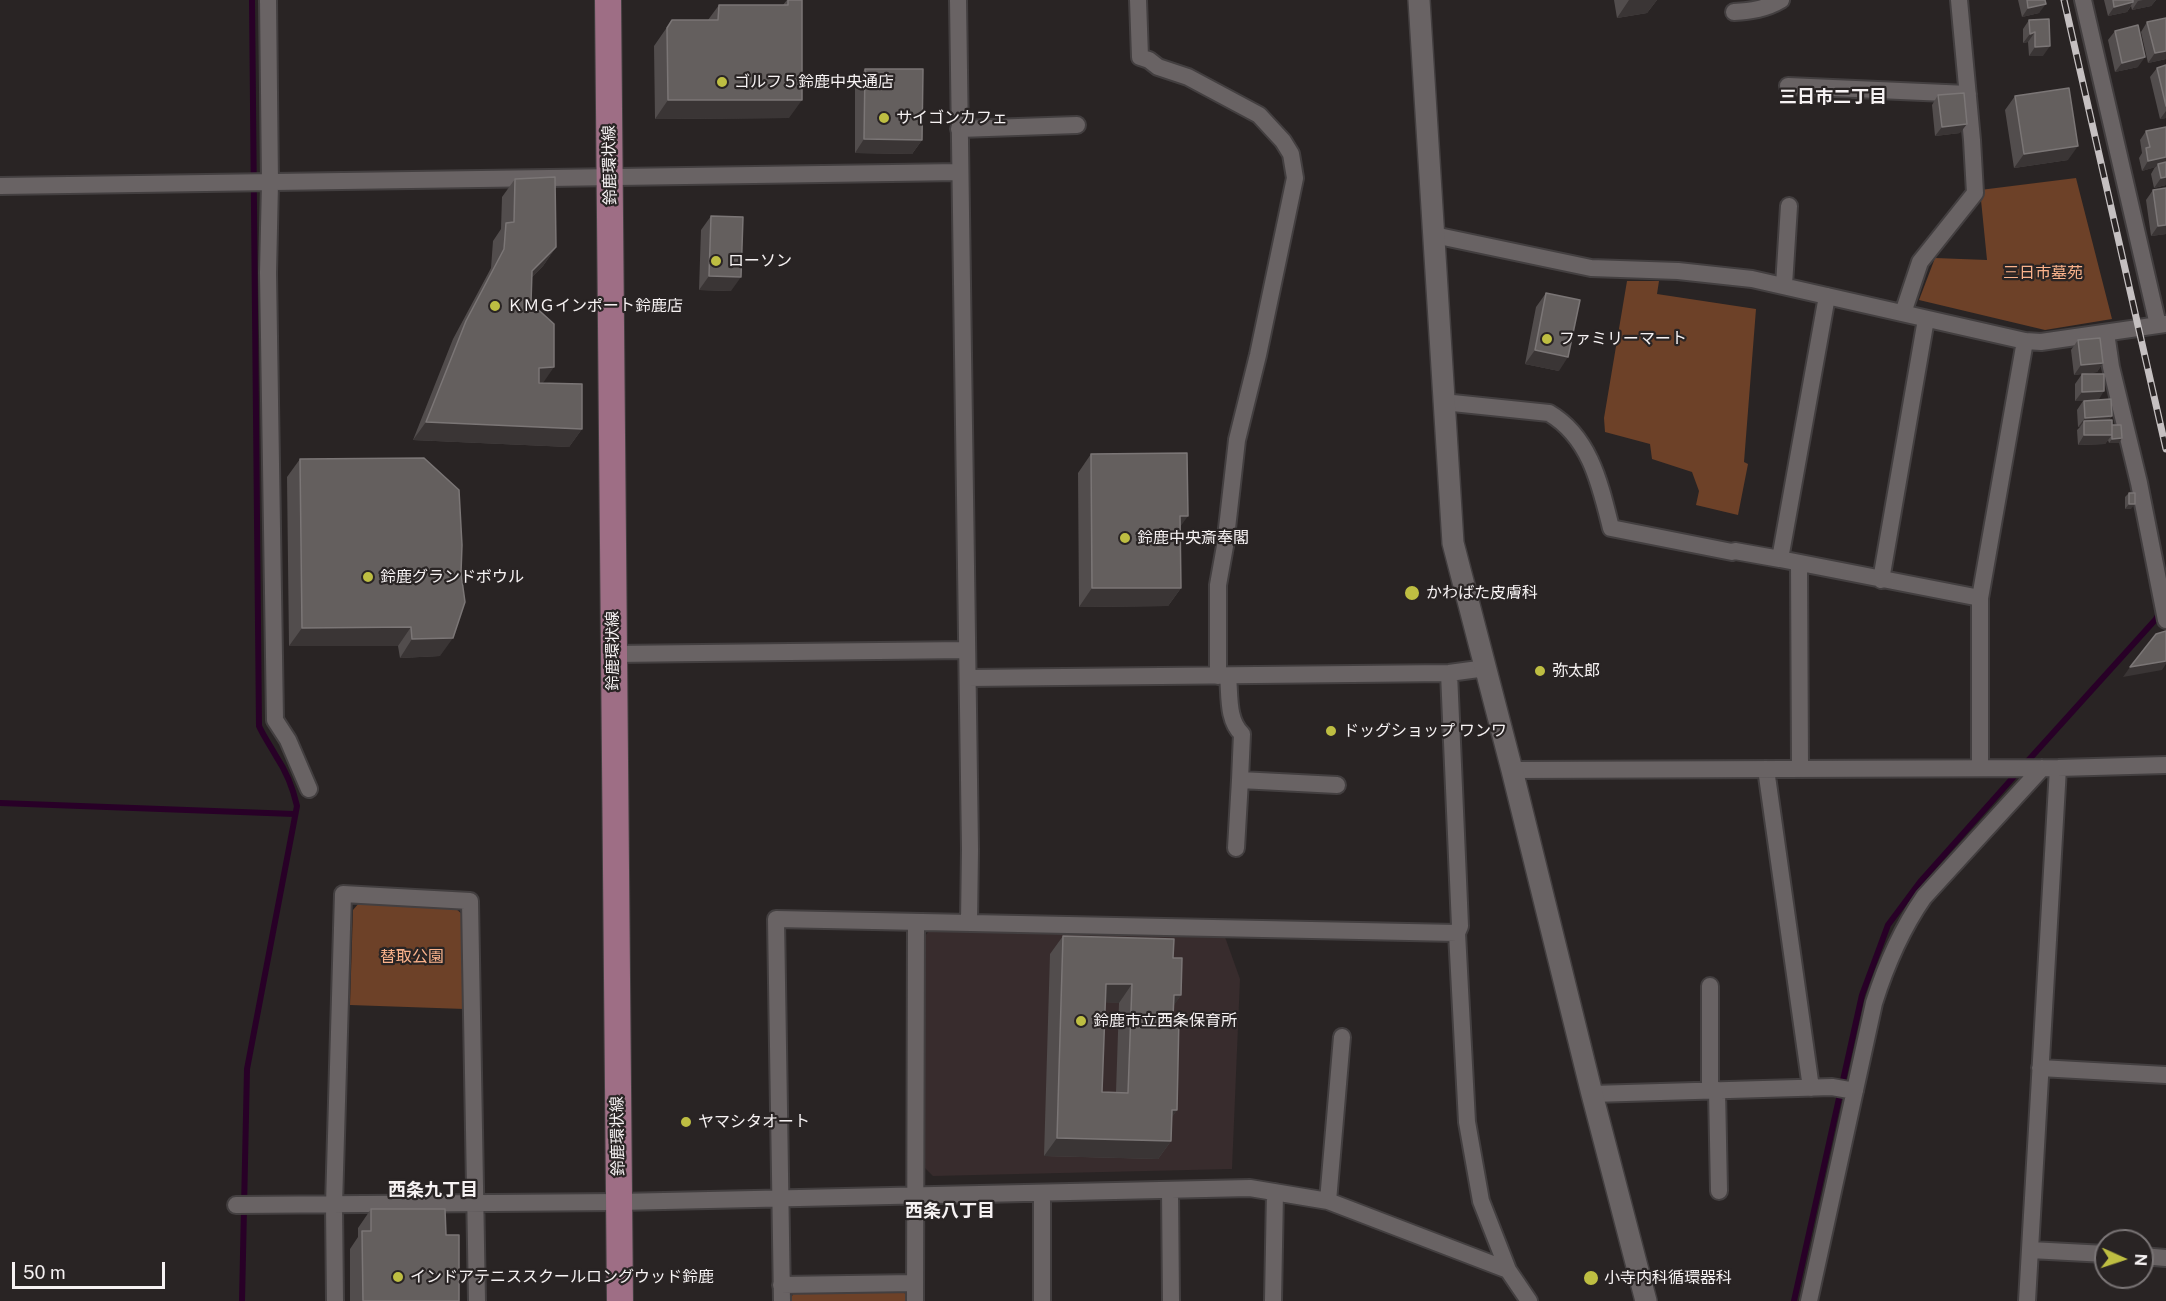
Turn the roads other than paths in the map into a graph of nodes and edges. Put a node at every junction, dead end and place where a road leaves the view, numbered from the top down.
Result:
1 (268, 0) edge
2 (608, 0) edge
3 (958, 0) edge
4 (1138, 0) edge
5 (1419, 0) edge
6 (1781, 0) edge
7 (1959, 0) edge
8 (2083, 0) edge
9 (1734, 12) dead end
10 (1788, 86) dead end
11 (1968, 94) junction
12 (1077, 125) dead end
13 (959, 129) junction
14 (960, 172) junction
15 (610, 178) junction
16 (258, 183) junction
17 (0, 186) edge
18 (1789, 206) dead end
19 (1434, 235) junction
20 (1784, 285) junction
21 (1827, 296) junction
22 (1903, 314) junction
23 (1926, 320) junction
24 (2162, 324) edge
25 (2106, 333) junction
26 (2025, 341) junction
27 (1443, 402) junction
28 (1780, 559) junction
29 (1799, 563) junction
30 (1881, 580) junction
31 (1980, 598) junction
32 (2166, 620) edge
33 (967, 650) junction
34 (613, 654) junction
35 (1486, 668) junction
36 (1449, 673) junction
37 (1223, 676) junction
38 (968, 678) junction
39 (2166, 765) edge
40 (1800, 768) junction
41 (1980, 768) junction
42 (2044, 768) junction
43 (1766, 769) junction
44 (1512, 770) junction
45 (1240, 780) junction
46 (1336, 785) dead end
47 (309, 789) dead end
48 (1236, 848) dead end
49 (916, 923) junction
50 (969, 923) junction
51 (1457, 933) junction
52 (1710, 986) dead end
53 (1342, 1037) dead end
54 (2040, 1068) junction
55 (2166, 1075) edge
56 (1811, 1088) junction
57 (1713, 1090) junction
58 (1855, 1091) junction
59 (1592, 1094) junction
60 (1170, 1190) junction
61 (1719, 1191) dead end
62 (1275, 1192) junction
63 (1042, 1193) junction
64 (915, 1195) junction
65 (781, 1199) junction
66 (1328, 1201) junction
67 (619, 1202) junction
68 (475, 1203) junction
69 (236, 1205) dead end
70 (334, 1205) junction
71 (2030, 1250) junction
72 (2094, 1253) edge
73 (1508, 1270) junction
74 (915, 1283) junction
75 (781, 1293) edge
76 (335, 1301) edge
77 (477, 1301) edge
78 (620, 1301) edge
79 (915, 1301) edge
80 (1042, 1301) edge
81 (1171, 1301) edge
82 (1273, 1301) edge
83 (1529, 1301) edge
84 (1646, 1301) edge
85 (1809, 1301) edge
86 (2026, 1301) edge

1 - 16 street
2 - 15 main road, 鈴鹿環状線
3 - 13 street
4 - 37 street
5 - 19 street
6 - 9 street
7 - 11 street
8 - 24 street
10 - 11 street
11 - 22 street
12 - 13 street
13 - 14 street
14 - 15 street
14 - 33 street
15 - 16 street
15 - 34 main road, 鈴鹿環状線
16 - 17 street
16 - 47 street
18 - 20 street
19 - 20 street
19 - 27 street
20 - 21 street
21 - 22 street
21 - 28 street
22 - 23 street
23 - 26 street
23 - 30 street
24 - 25 street
25 - 26 street
25 - 32 street
26 - 31 street
27 - 28 street
27 - 35 street
28 - 29 street
29 - 30 street
29 - 40 street
30 - 31 street
31 - 41 street
33 - 34 street
33 - 38 street
34 - 67 main road, 鈴鹿環状線
35 - 36 street
35 - 44 street
36 - 37 street
36 - 51 street
37 - 38 street
37 - 45 street
38 - 50 street
39 - 42 street
40 - 41 street
40 - 43 street
41 - 42 street
42 - 54 street
42 - 58 street
43 - 44 street
43 - 56 street
44 - 59 street
45 - 46 street
45 - 48 street
49 - 50 street
49 - 64 street
49 - 65 street
50 - 51 street
51 - 73 street
52 - 57 street
53 - 66 street
54 - 55 street
54 - 71 street
56 - 57 street
56 - 58 street
57 - 59 street
57 - 61 street
58 - 85 street
59 - 84 street
60 - 62 street
60 - 63 street
60 - 81 street
62 - 66 street
62 - 82 street
63 - 64 street
63 - 80 street
64 - 65 street
64 - 74 street
65 - 67 street
65 - 75 street
66 - 73 street
67 - 68 street
67 - 78 main road, 鈴鹿環状線
68 - 70 street
68 - 70 street
68 - 77 street
69 - 70 street
70 - 76 street
71 - 72 street
71 - 86 street
73 - 83 street
74 - 75 street
74 - 79 street

